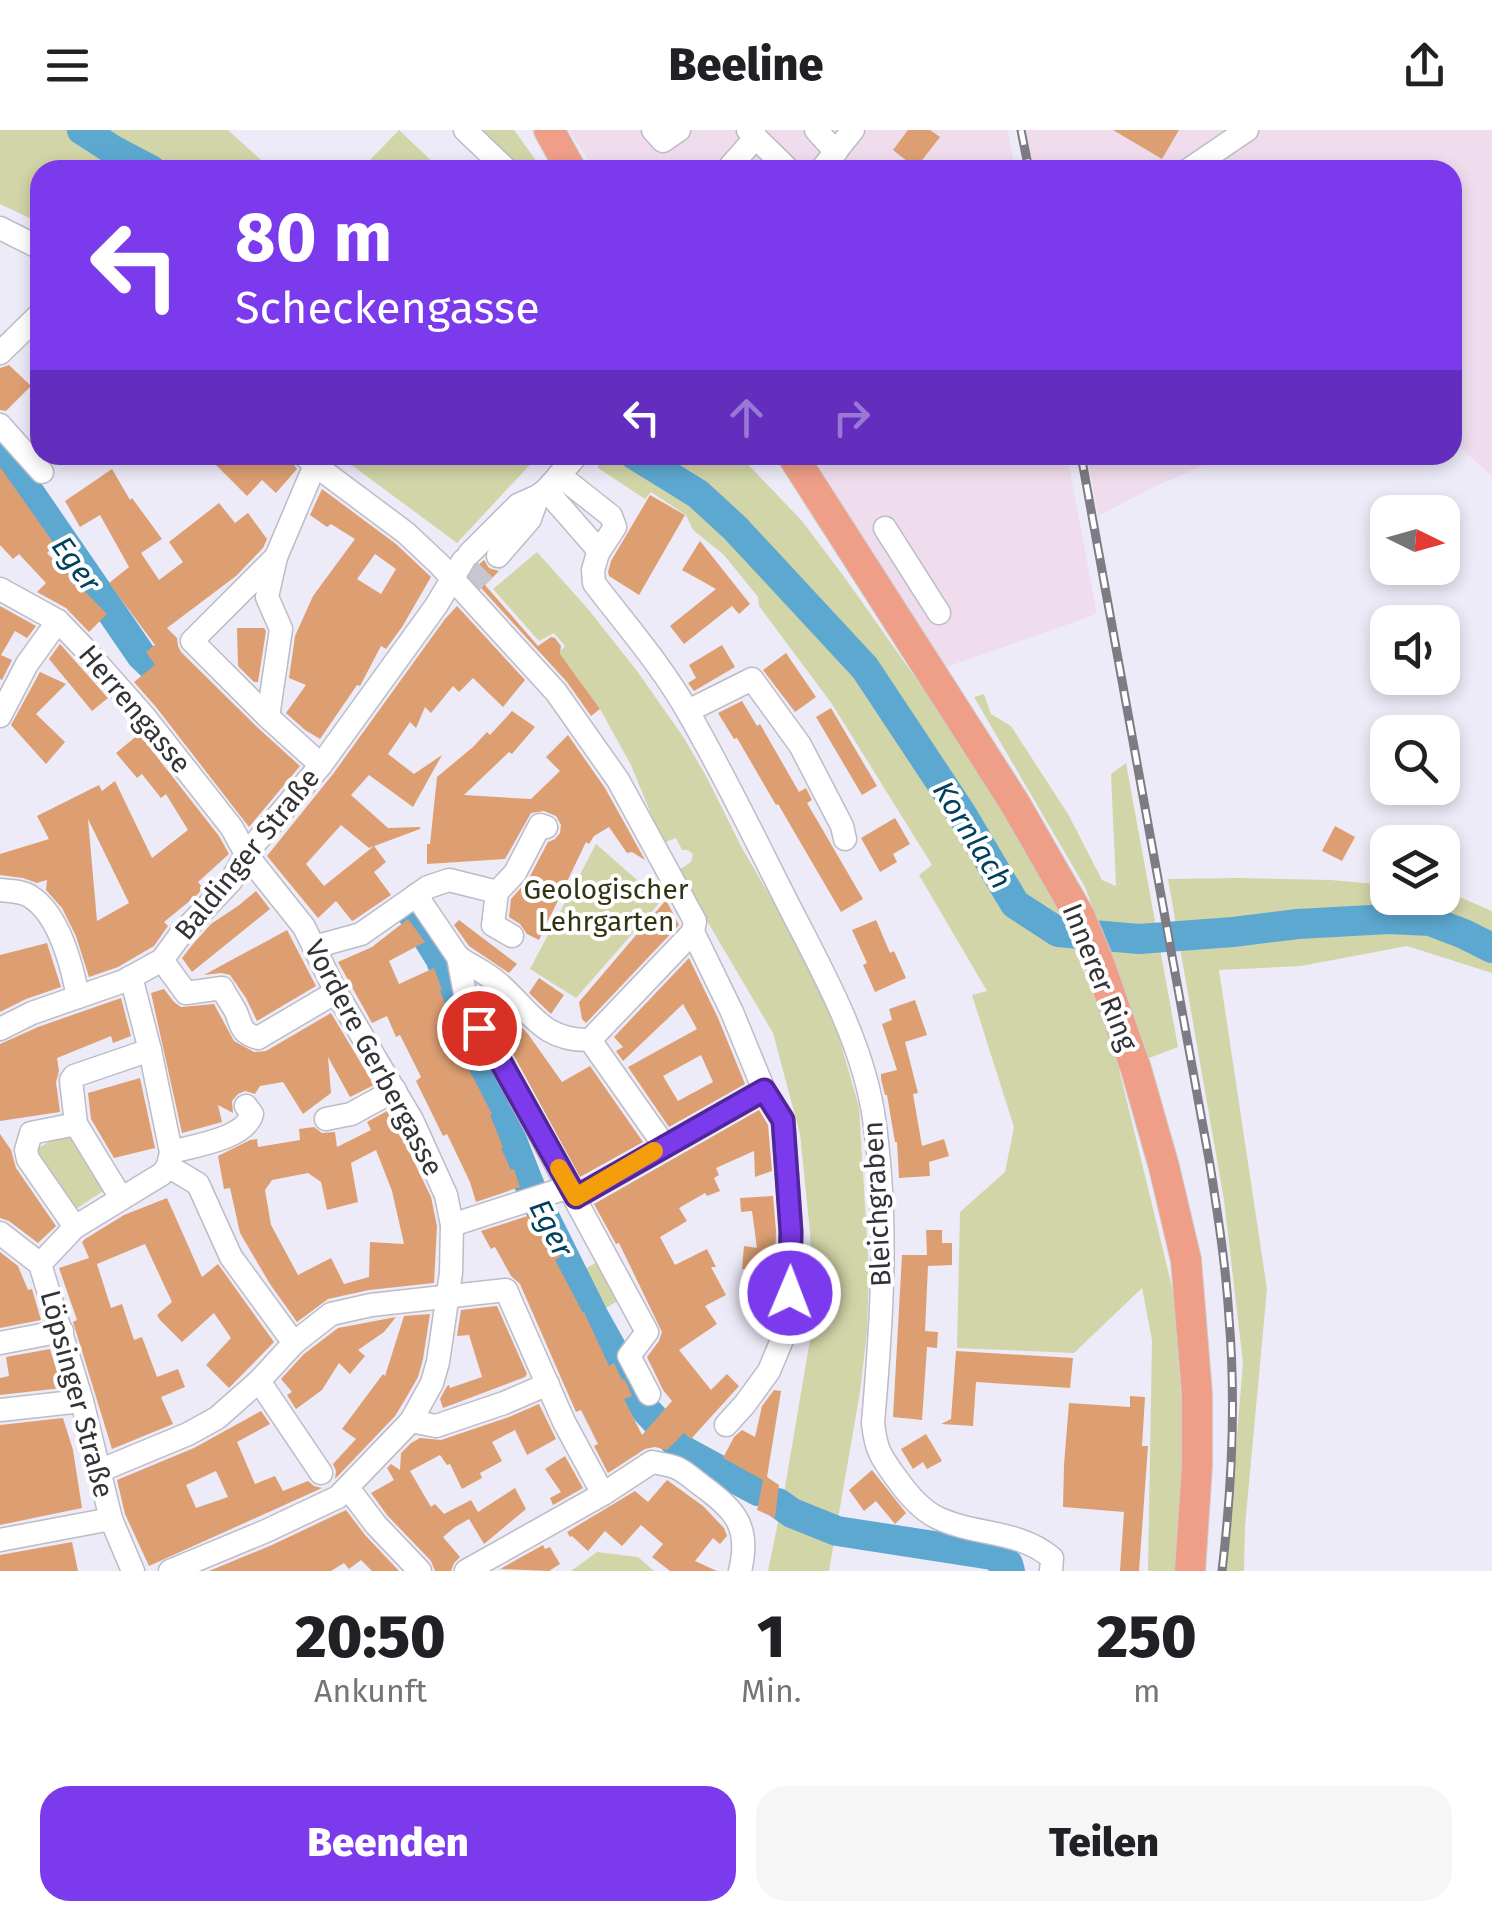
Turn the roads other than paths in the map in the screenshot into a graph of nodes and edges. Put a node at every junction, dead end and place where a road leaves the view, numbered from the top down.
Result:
1 (465, 130) edge
2 (549, 130) edge
3 (653, 130) edge
4 (679, 130) edge
5 (816, 130) edge
6 (853, 130) edge
7 (1247, 130) edge
8 (752, 134) edge
9 (496, 160) edge
10 (566, 160) edge
11 (734, 160) edge
12 (779, 160) edge
13 (828, 160) edge
14 (829, 160) edge
15 (1203, 160) edge
16 (0, 228) edge
17 (30, 243) edge
18 (30, 324) edge
19 (0, 353) edge
20 (0, 425) edge
21 (30, 459) edge
22 (36, 465) edge
23 (307, 465) edge
24 (316, 465) edge
25 (806, 465) edge
26 (42, 472) dead end
27 (559, 475) edge
28 (885, 528) dead end
29 (498, 556) tunnel mouth
30 (276, 557) junction
31 (464, 574) junction
32 (0, 589) edge
33 (58, 622) junction
34 (905, 632) junction
35 (688, 712) junction
36 (0, 716) edge
37 (268, 717) junction
38 (321, 765) junction
39 (546, 827) dead end
40 (845, 839) dead end
41 (246, 854) junction
42 (0, 890) edge
43 (497, 892) junction
44 (416, 894) junction
45 (693, 932) junction
46 (512, 936) dead end
47 (314, 948) junction
48 (458, 957) junction
49 (162, 960) junction
50 (131, 977) junction
51 (336, 992) junction
52 (78, 997) junction
53 (0, 1029) edge
54 (590, 1040) junction
55 (150, 1050) junction
56 (395, 1090) junction
57 (764, 1090) junction
58 (326, 1119) dead end
59 (234, 1122) dead end
60 (76, 1124) junction
61 (664, 1145) junction
62 (169, 1159) junction
63 (572, 1192) junction
64 (121, 1198) junction
65 (452, 1225) junction
66 (76, 1227) junction
67 (0, 1233) edge
68 (40, 1264) junction
69 (446, 1295) junction
70 (62, 1331) junction
71 (294, 1342) junction
72 (0, 1343) edge
73 (259, 1381) junction
74 (548, 1384) junction
75 (649, 1394) dead end
76 (82, 1401) junction
77 (0, 1410) edge
78 (411, 1420) junction
79 (726, 1425) dead end
80 (99, 1471) junction
81 (335, 1486) junction
82 (603, 1494) junction
83 (111, 1519) junction
84 (0, 1540) edge
85 (133, 1571) edge
86 (170, 1571) edge
87 (420, 1571) edge
88 (466, 1571) edge
89 (740, 1571) edge
90 (1051, 1571) edge
91 (1190, 1571) edge

1 - 9 street
2 - 10 main road
3 - 4 street
5 - 13 street
6 - 14 street
7 - 15 street
8 - 11 street
8 - 12 street
16 - 17 street
18 - 19 street
20 - 21 street
22 - 26 street
23 - 30 street
24 - 31 street
25 - 34 main road, Innerer Ring
27 - 29 street
27 - 31 street, Baldinger Straße
27 - 35 street, Bleichgraben
28 - 34 street
30 - 37 street
30 - 37 street
31 - 38 street, Baldinger Straße
31 - 45 street
32 - 33 street, Herrengasse
33 - 36 street
33 - 41 street, Herrengasse
34 - 91 main road, Innerer Ring
35 - 40 street
35 - 90 street, Bleichgraben
37 - 38 street
38 - 41 street, Baldinger Straße
39 - 43 street
41 - 47 street, Vordere Gerbergasse
41 - 49 street, Baldinger Straße
42 - 52 street
43 - 44 street
43 - 46 street
44 - 47 street
44 - 48 street
45 - 54 street
45 - 57 street
47 - 51 street, Vordere Gerbergasse
48 - 54 street
48 - 63 street
49 - 50 street, Baldinger Straße
49 - 51 street
50 - 52 street, Baldinger Straße
50 - 55 street
51 - 56 street, Vordere Gerbergasse
52 - 53 street, Baldinger Straße
54 - 61 street
55 - 60 street
55 - 62 street
56 - 58 street
56 - 65 street, Vordere Gerbergasse
57 - 61 street
57 - 79 street
59 - 62 street, Löpsinger Straße
60 - 64 street
60 - 66 street
61 - 63 street
62 - 64 street, Löpsinger Straße
62 - 71 street
63 - 65 street
63 - 75 street
64 - 66 street, Löpsinger Straße
65 - 69 street, Vordere Gerbergasse
66 - 68 street, Löpsinger Straße
67 - 68 street
68 - 70 street, Löpsinger Straße
69 - 71 street
69 - 74 street
69 - 78 street, Vordere Gerbergasse
70 - 72 street
70 - 76 street, Löpsinger Straße
71 - 73 street
73 - 80 street
73 - 81 street
74 - 78 street
74 - 82 street
76 - 77 street
76 - 80 street, Löpsinger Straße
78 - 81 street, Vordere Gerbergasse
80 - 83 street, Löpsinger Straße
81 - 86 street
81 - 87 street
82 - 88 street
82 - 89 street
83 - 84 street
83 - 85 street, Löpsinger Straße

